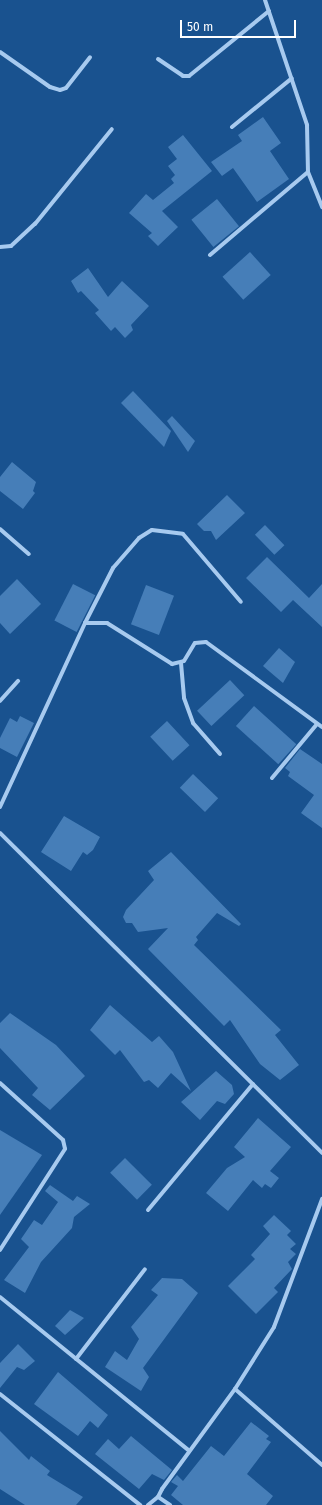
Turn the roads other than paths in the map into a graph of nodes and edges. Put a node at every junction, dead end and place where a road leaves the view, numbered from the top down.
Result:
1 (265, 0) edge
2 (269, 11) junction
3 (0, 52) edge
4 (90, 57) dead end
5 (158, 59) dead end
6 (292, 78) junction
7 (232, 127) dead end
8 (112, 130) dead end
9 (308, 172) junction
10 (322, 207) edge
11 (0, 247) edge
12 (210, 255) dead end
13 (0, 529) edge
14 (29, 554) dead end
15 (241, 602) dead end
16 (85, 623) junction
17 (181, 663) junction
18 (18, 681) dead end
19 (0, 702) edge
20 (317, 724) junction
21 (322, 727) edge
22 (220, 754) dead end
23 (272, 778) dead end
24 (0, 807) edge
25 (0, 833) edge
26 (0, 1083) edge
27 (253, 1084) junction
28 (322, 1153) edge
29 (322, 1199) edge
30 (148, 1210) dead end
31 (0, 1250) edge
32 (145, 1269) dead end
33 (0, 1297) edge
34 (76, 1359) junction
35 (235, 1389) junction
36 (0, 1394) edge
37 (188, 1450) junction
38 (322, 1465) edge
39 (158, 1497) junction
40 (140, 1505) edge
41 (148, 1505) edge
42 (170, 1505) edge

1 - 2 street
2 - 5 street
2 - 6 street
3 - 4 street
6 - 7 street
6 - 9 street
8 - 11 street
9 - 10 street
9 - 12 street
13 - 14 street
15 - 16 street
16 - 17 street
16 - 24 street
17 - 20 street
17 - 22 street
18 - 19 street
20 - 21 street
20 - 23 street
25 - 27 street
26 - 31 street
27 - 28 street
27 - 30 street
29 - 35 street
32 - 34 street
33 - 34 street
34 - 37 street
35 - 37 street
35 - 38 street
36 - 40 street
37 - 39 street
39 - 41 street
39 - 42 street

